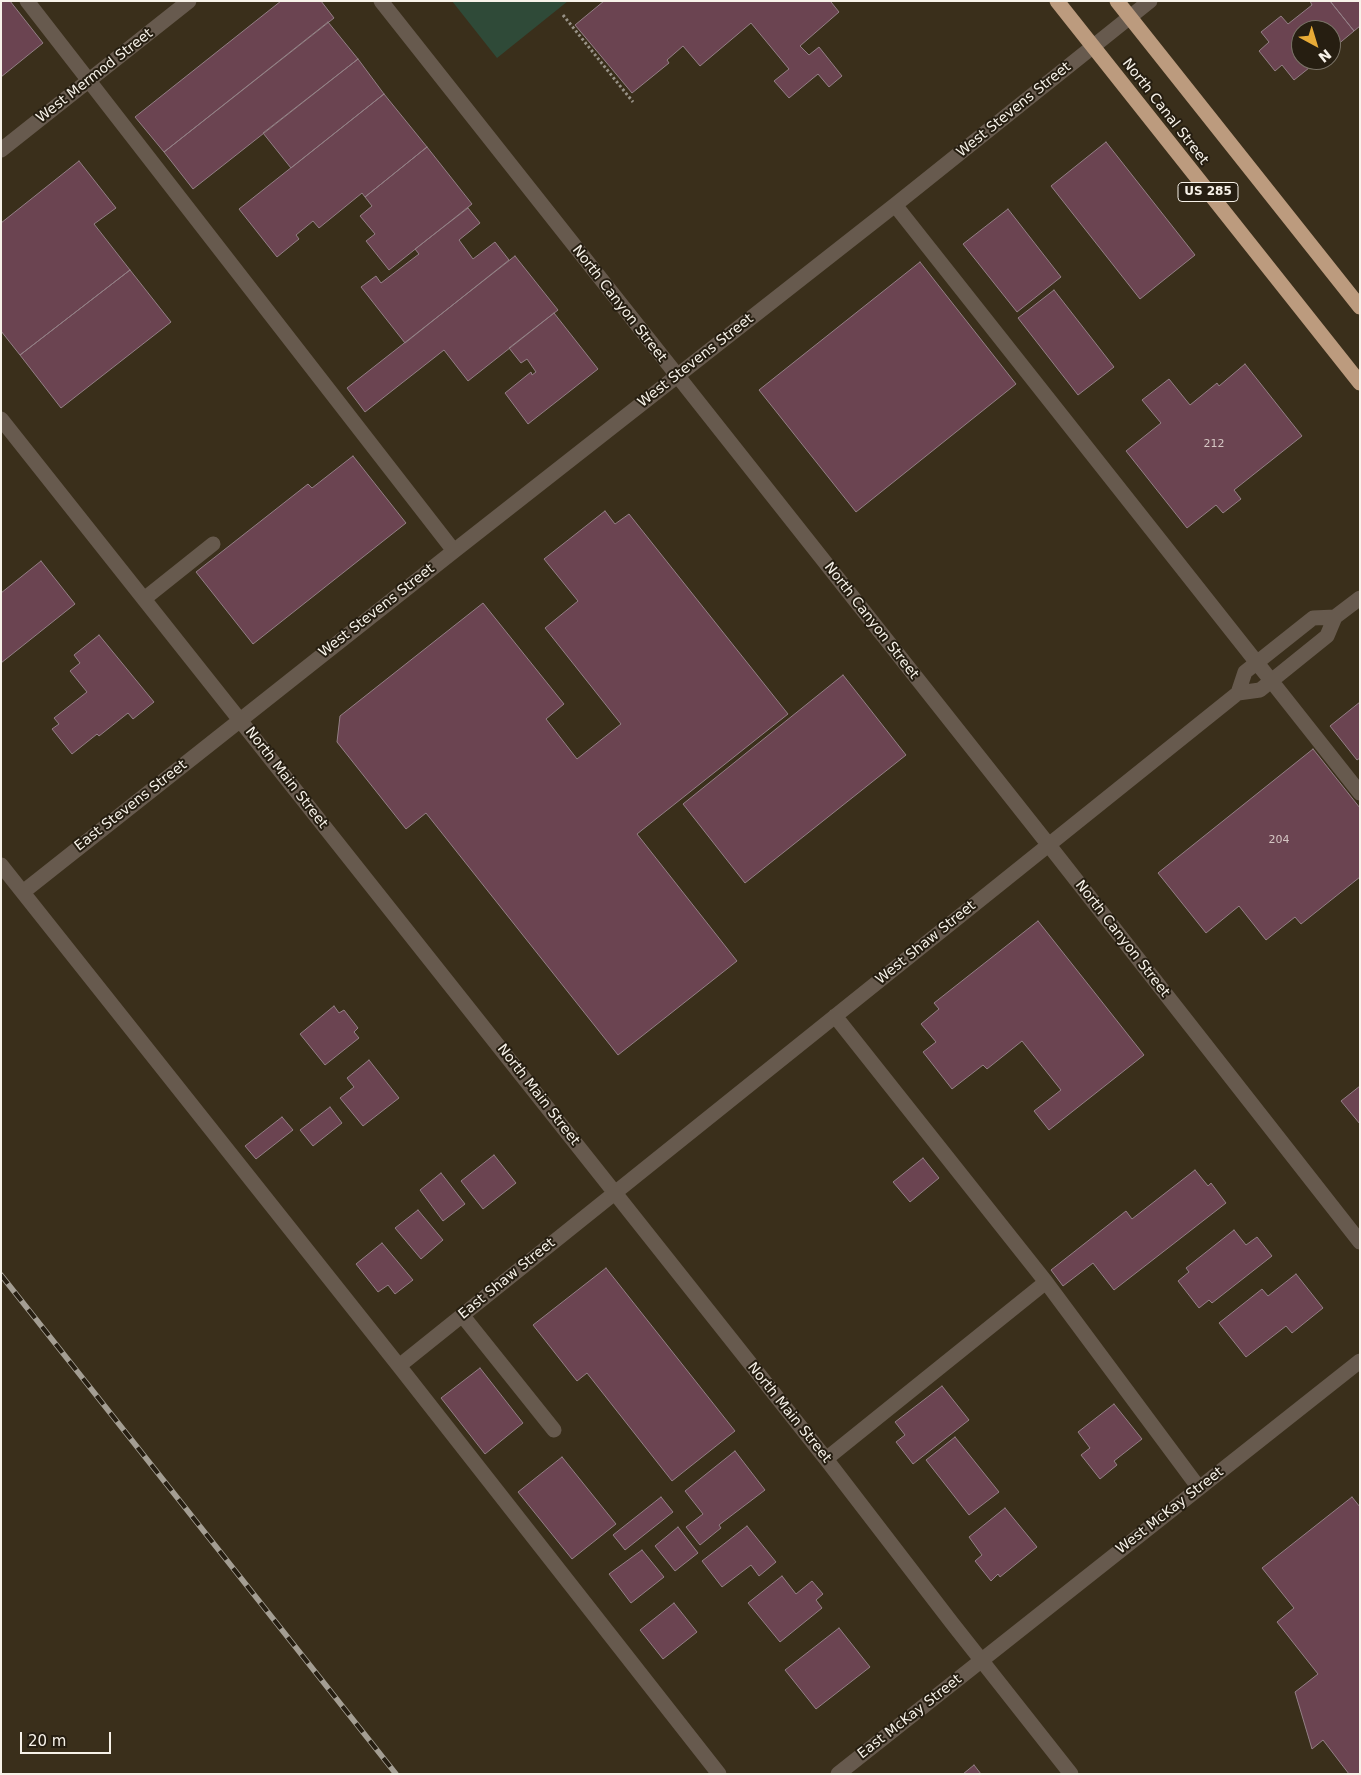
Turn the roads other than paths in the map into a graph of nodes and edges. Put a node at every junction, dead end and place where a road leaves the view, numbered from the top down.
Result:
1 (28, 1) edge
2 (189, 1) edge
3 (381, 1) edge
4 (1057, 1) edge
5 (1117, 1) edge
6 (1150, 1) edge
7 (1130, 18) junction
8 (1093, 47) junction
9 (90, 80) junction
10 (1, 150) edge
11 (895, 205) junction
12 (1360, 306) edge
13 (677, 376) junction
14 (1360, 383) edge
15 (1, 419) edge
16 (213, 544) dead end
17 (454, 551) junction
18 (1360, 598) edge
19 (144, 599) junction
20 (1335, 617) junction
21 (1256, 663) junction
22 (1271, 681) junction
23 (1238, 693) junction
24 (240, 720) junction
25 (1360, 793) edge
26 (1048, 844) junction
27 (1, 865) edge
28 (22, 892) junction
29 (835, 1016) junction
30 (614, 1192) junction
31 (1360, 1242) edge
32 (1046, 1282) junction
33 (462, 1316) junction
34 (1360, 1362) edge
35 (399, 1366) junction
36 (554, 1430) dead end
37 (826, 1459) junction
38 (1199, 1488) junction
39 (981, 1660) junction
40 (719, 1774) edge
41 (838, 1774) edge
42 (1071, 1774) edge

1 - 9 street
2 - 9 street, West Mermod Street
3 - 13 street, North Canyon Street
4 - 8 highway, North Canal Street / US 285
5 - 7 highway, US 285
6 - 7 street, West Stevens Street
7 - 8 street, West Stevens Street
7 - 12 highway, US 285
8 - 11 street, West Stevens Street
8 - 14 highway, North Canal Street / US 285
9 - 10 street, West Mermod Street
9 - 17 street
11 - 13 street, West Stevens Street
11 - 21 street
13 - 17 street, West Stevens Street
13 - 26 street, North Canyon Street
15 - 19 street, North Main Street
16 - 19 street
17 - 24 street, West Stevens Street
18 - 20 street, West Shaw Street
19 - 24 street, North Main Street
20 - 21 street, West Shaw Street
20 - 22 street, West Shaw Street
21 - 22 street
21 - 23 street, West Shaw Street
22 - 23 street, West Shaw Street
22 - 25 street
23 - 26 street, West Shaw Street
24 - 28 street, East Stevens Street
24 - 30 street, North Main Street
26 - 29 street, West Shaw Street
26 - 31 street, North Canyon Street
27 - 28 street
28 - 35 street
29 - 30 street, West Shaw Street
29 - 32 street
30 - 33 street, East Shaw Street
30 - 37 street, North Main Street
32 - 37 street
32 - 38 street
33 - 35 street, East Shaw Street
33 - 36 street
34 - 38 street, West McKay Street
35 - 40 street
37 - 39 street, North Main Street
38 - 39 street, West McKay Street
39 - 41 street, East McKay Street
39 - 42 street, North Main Street

